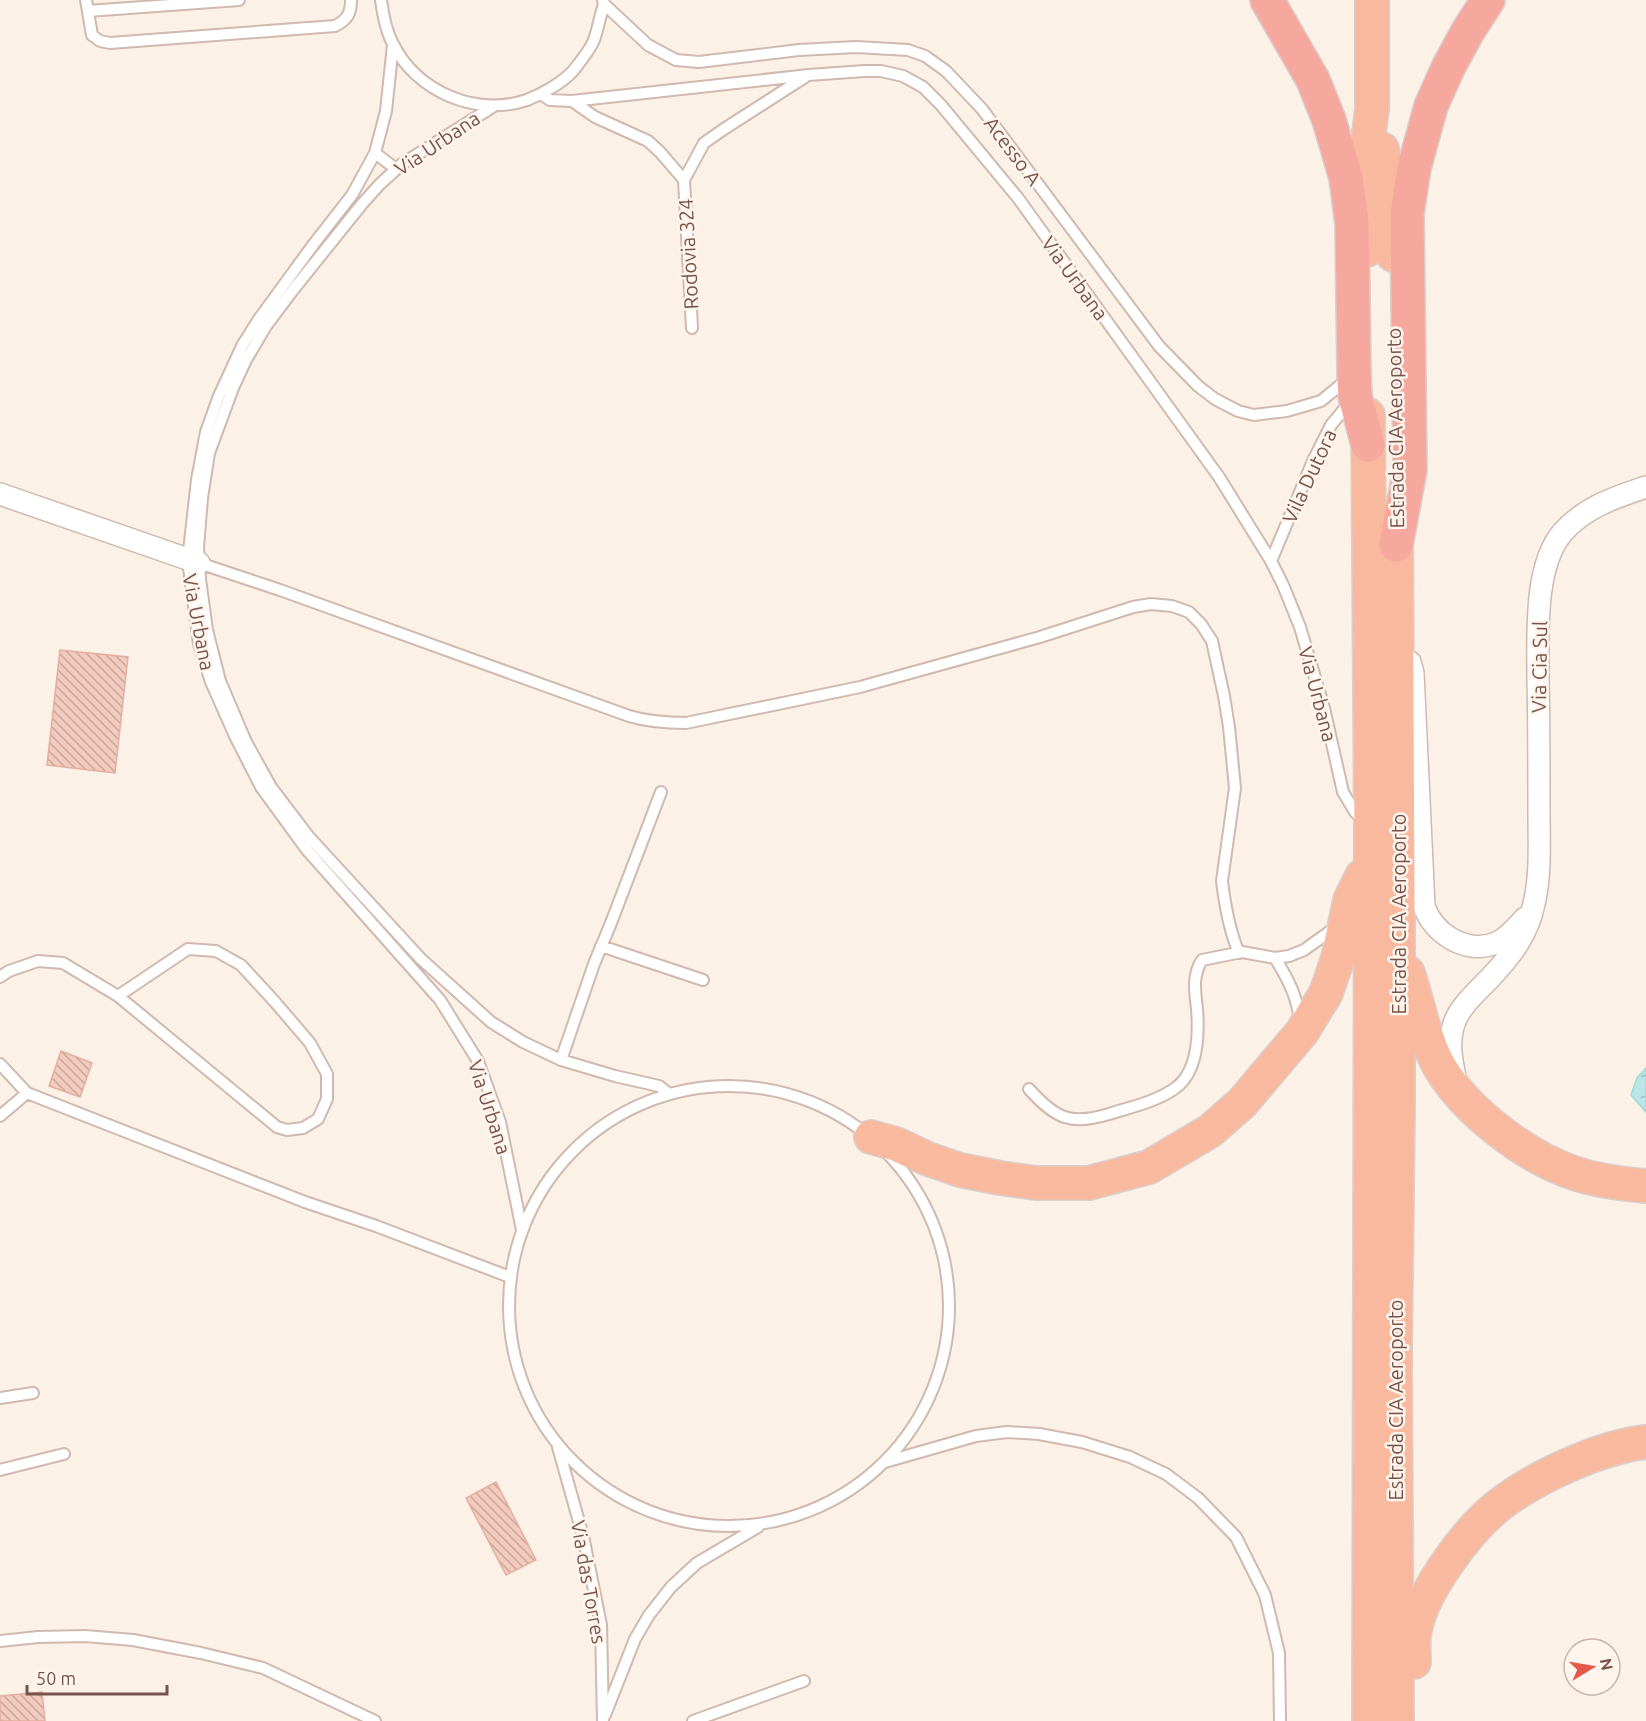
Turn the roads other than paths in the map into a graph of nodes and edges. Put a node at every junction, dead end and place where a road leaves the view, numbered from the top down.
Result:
1 (239, 0) edge
2 (351, 0) edge
3 (381, 0) edge
4 (1267, 0) edge
5 (1372, 0) edge
6 (1488, 0) edge
7 (603, 2) edge
8 (87, 5) edge
9 (393, 45) junction
10 (809, 75) junction
11 (541, 94) junction
12 (572, 101) junction
13 (494, 106) junction
14 (1372, 109) junction
15 (375, 153) junction
16 (396, 169) junction
17 (684, 180) junction
18 (692, 328) dead end
19 (1354, 385) junction
20 (1368, 445) junction
21 (1646, 487) edge
22 (0, 494) edge
23 (1396, 545) junction
24 (1271, 561) junction
25 (193, 562) junction
26 (1396, 612) junction
27 (661, 792) dead end
28 (1370, 843) junction
29 (1535, 903) junction
30 (1346, 919) junction
31 (1398, 942) junction
32 (601, 946) junction
33 (1239, 953) junction
34 (1275, 958) junction
35 (0, 977) edge
36 (703, 980) dead end
37 (118, 996) junction
38 (1302, 1032) junction
39 (561, 1060) junction
40 (2, 1069) edge
41 (1029, 1089) dead end
42 (1458, 1092) junction
43 (27, 1093) junction
44 (668, 1093) junction
45 (0, 1116) edge
46 (871, 1137) junction
47 (1646, 1186) edge
48 (522, 1230) junction
49 (510, 1277) junction
50 (33, 1393) dead end
51 (0, 1398) edge
52 (1646, 1442) edge
53 (558, 1446) junction
54 (64, 1454) dead end
55 (885, 1462) junction
56 (0, 1470) edge
57 (761, 1526) junction
58 (1368, 1577) junction
59 (0, 1641) edge
60 (804, 1681) dead end
61 (375, 1721) edge
62 (603, 1721) edge
63 (693, 1721) edge
64 (1280, 1721) edge
65 (1353, 1721) edge
66 (1369, 1721) edge
67 (1396, 1721) edge
68 (1413, 1721) edge

1 - 8 lane
2 - 8 lane
3 - 9 lane
4 - 19 highway
5 - 14 highway, Estrada CIA Aeroporto
6 - 23 highway
7 - 11 lane
7 - 19 lane, Acesso A
9 - 13 lane
9 - 15 lane, Via Urbana
10 - 12 lane, Via Urbana
10 - 17 lane
10 - 24 lane, Via Urbana
11 - 12 lane, Via Urbana
11 - 13 lane
12 - 17 lane
13 - 16 lane, Via Urbana
14 - 20 highway, Estrada CIA Aeroporto
14 - 23 highway, Estrada CIA Aeroporto
15 - 16 lane
15 - 25 lane, Via Urbana
16 - 25 lane, Via Urbana
17 - 18 lane, Rodovia 324
19 - 20 highway
19 - 24 lane, Vila Dutora
20 - 28 highway, Estrada CIA Aeroporto
21 - 29 street, Via Cia Sul
22 - 25 street
23 - 26 highway, Estrada CIA Aeroporto
24 - 28 lane, Via Urbana
25 - 33 lane
25 - 39 lane, Via Urbana
25 - 48 lane, Via Urbana
26 - 29 street
26 - 31 highway, Estrada CIA Aeroporto
27 - 32 lane
28 - 30 highway
28 - 58 highway, Estrada CIA Aeroporto
29 - 42 street, Via Cia Sul
30 - 34 lane
30 - 38 highway
31 - 42 highway
31 - 67 highway, Estrada CIA Aeroporto
32 - 36 lane
32 - 39 lane
33 - 34 lane
33 - 41 lane
34 - 38 lane
35 - 37 lane
37 - 37 lane
38 - 46 highway
39 - 44 lane, Via Urbana
40 - 43 lane
42 - 47 highway
43 - 45 lane
43 - 49 lane
44 - 46 lane
44 - 48 lane
46 - 55 lane
48 - 49 lane
49 - 53 lane
50 - 51 lane
52 - 68 highway
53 - 57 lane
53 - 62 lane, Via das Torres
54 - 56 lane
55 - 57 lane
55 - 64 lane
57 - 62 lane, Via das Torres
58 - 65 highway
58 - 66 highway, Estrada CIA Aeroporto
59 - 61 lane
60 - 63 lane

